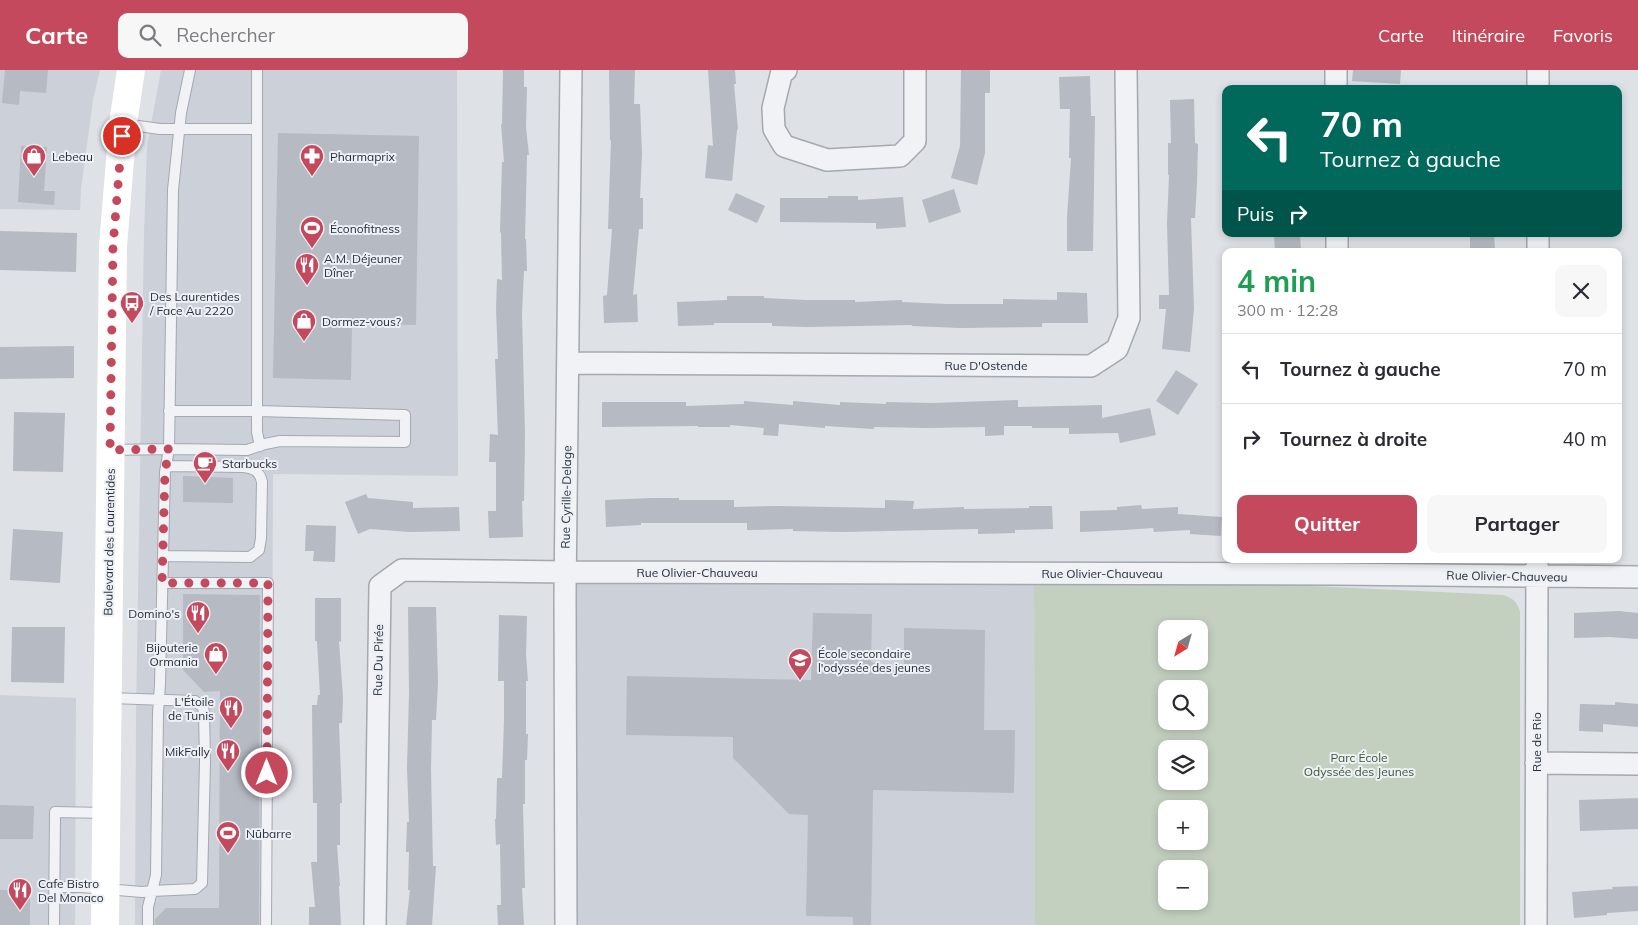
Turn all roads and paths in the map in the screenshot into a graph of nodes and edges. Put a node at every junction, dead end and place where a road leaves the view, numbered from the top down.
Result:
1 (131, 70) edge
2 (190, 70) edge
3 (257, 70) edge
4 (571, 70) edge
5 (786, 70) edge
6 (915, 70) edge
7 (1126, 70) edge
8 (1336, 70) edge
9 (1538, 70) edge
10 (1336, 85) edge
11 (1538, 85) edge
12 (123, 124) junction
13 (179, 129) junction
14 (257, 129) junction
15 (568, 363) junction
16 (169, 411) junction
17 (257, 411) junction
18 (260, 446) junction
19 (169, 449) junction
20 (110, 450) junction
21 (166, 466) junction
22 (163, 556) junction
23 (1337, 566) edge
24 (1537, 567) edge
25 (565, 572) junction
26 (1638, 577) edge
27 (162, 583) junction
28 (108, 698) junction
29 (159, 700) junction
30 (1536, 763) junction
31 (1638, 764) edge
32 (106, 813) junction
33 (54, 887) junction
34 (106, 890) junction
35 (152, 891) junction
36 (54, 925) edge
37 (105, 925) edge
38 (148, 925) edge
39 (266, 925) edge
40 (375, 925) edge
41 (566, 925) edge
42 (1536, 925) edge

1 - 12 main road, Boulevard des Laurentides
2 - 13 lane
3 - 14 lane
4 - 15 street, Rue Cyrille-Delage
5 - 6 street
7 - 15 street, Rue D'Ostende
8 - 10 street
9 - 11 street
12 - 13 lane
12 - 20 main road, Boulevard des Laurentides
13 - 14 lane
13 - 16 lane
14 - 17 lane
15 - 25 street, Rue Cyrille-Delage
16 - 17 lane
16 - 19 lane
17 - 18 lane
17 - 18 lane
18 - 19 lane
19 - 20 lane
19 - 21 lane
20 - 28 main road, Boulevard des Laurentides
21 - 22 lane
21 - 22 lane
22 - 27 lane
23 - 24 street, Rue Olivier-Chauveau
23 - 25 street, Rue Olivier-Chauveau
24 - 26 street, Rue Olivier-Chauveau
24 - 30 street, Rue de Rio
25 - 40 street, Rue Du Pirée
25 - 41 street, Rue Cyrille-Delage
27 - 29 lane
27 - 39 lane
28 - 29 lane
28 - 32 main road, Boulevard des Laurentides
29 - 35 lane
29 - 35 lane
30 - 31 street
30 - 42 street, Rue de Rio
32 - 33 lane
32 - 34 main road, Boulevard des Laurentides
33 - 34 lane
33 - 36 lane
34 - 35 lane
34 - 37 main road, Boulevard des Laurentides
35 - 38 lane

